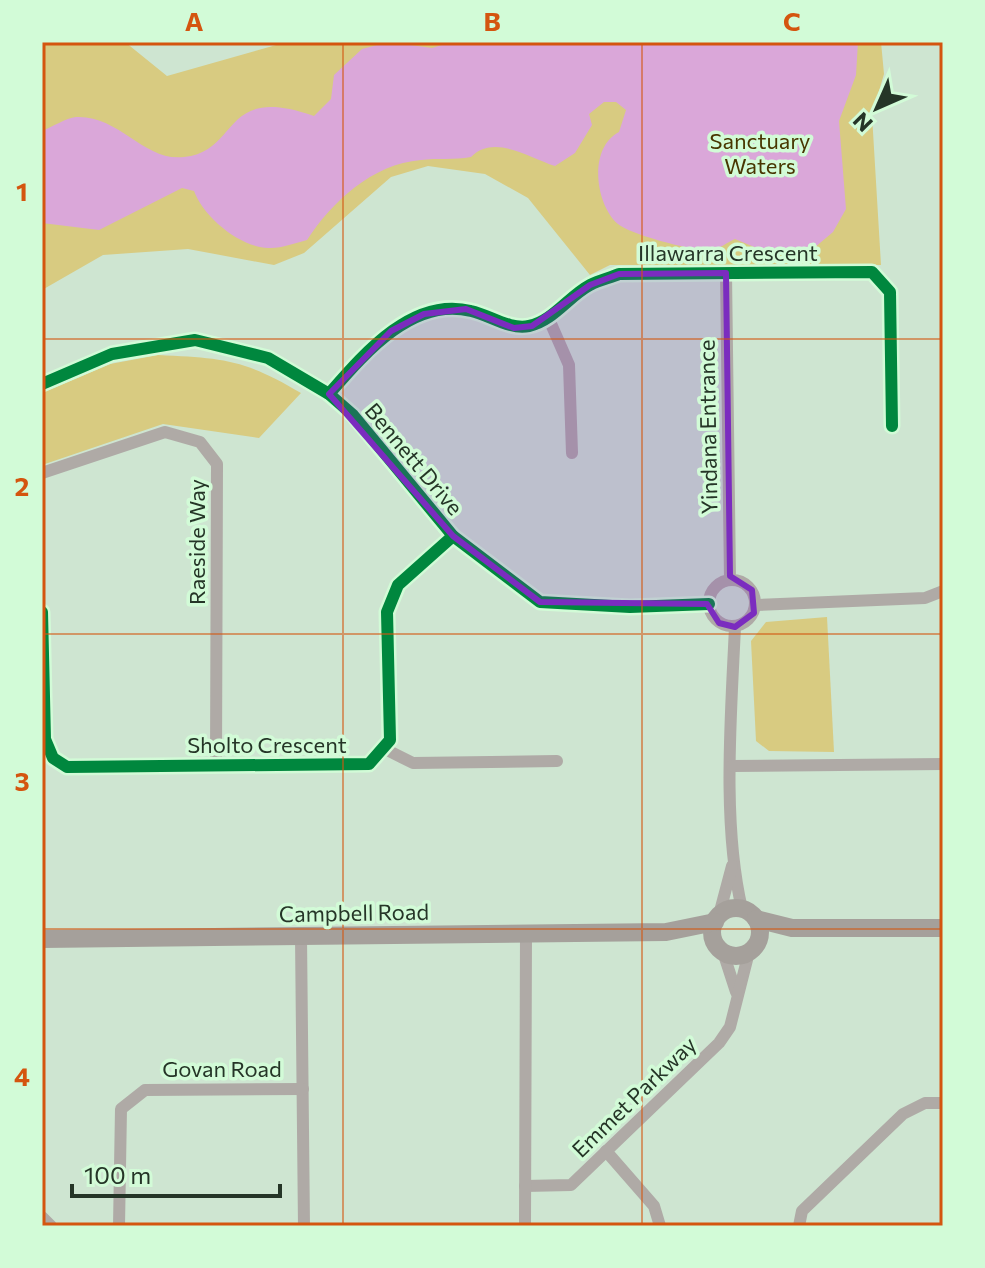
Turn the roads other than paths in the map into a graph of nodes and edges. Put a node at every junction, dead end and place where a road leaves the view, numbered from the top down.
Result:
1 (726, 273) junction
2 (548, 317) junction
3 (42, 384) edge
4 (329, 394) junction
5 (892, 426) dead end
6 (572, 453) dead end
7 (42, 473) edge
8 (453, 536) junction
9 (730, 579) junction
10 (943, 591) edge
11 (709, 604) junction
12 (756, 605) junction
13 (42, 612) edge
14 (735, 627) junction
15 (385, 749) junction
16 (557, 761) dead end
17 (943, 764) edge
18 (216, 765) junction
19 (732, 766) junction
20 (733, 863) junction
21 (749, 914) junction
22 (717, 919) junction
23 (792, 928) junction
24 (943, 928) edge
25 (666, 932) junction
26 (526, 935) junction
27 (301, 937) junction
28 (42, 939) edge
29 (753, 948) junction
30 (720, 949) junction
31 (736, 992) junction
32 (303, 1089) junction
33 (943, 1103) edge
34 (606, 1151) junction
35 (525, 1186) junction
36 (42, 1217) edge
37 (51, 1226) edge
38 (119, 1226) edge
39 (304, 1226) edge
40 (525, 1226) edge
41 (660, 1226) edge
42 (799, 1226) edge

1 - 2 street, Illawarra Crescent
1 - 5 street, Illawarra Crescent
1 - 9 street, Yindana Entrance
2 - 4 street, Illawarra Crescent
2 - 6 street
3 - 4 street, Bennett Drive
4 - 8 street, Bennett Drive
7 - 18 street, Raeside Way
8 - 11 street, Bennett Drive
8 - 15 street
9 - 11 street
9 - 12 street
10 - 12 street
11 - 14 street
12 - 14 street
13 - 18 street, Sholto Crescent
14 - 19 street
15 - 16 street
15 - 18 street, Sholto Crescent
17 - 19 street
19 - 20 street
20 - 21 street
20 - 22 street
21 - 22 street, Campbell Road
21 - 23 street, Campbell Road
21 - 29 street
22 - 25 street, Campbell Road
22 - 30 street
23 - 24 street, Campbell Road
23 - 29 street, Campbell Road
25 - 26 street, Campbell Road
25 - 30 street, Campbell Road
26 - 27 street, Campbell Road
26 - 35 street
27 - 28 street, Campbell Road
27 - 32 street
29 - 30 street, Campbell Road
29 - 31 street, Emmet Parkway
30 - 31 street
31 - 34 street, Emmet Parkway
32 - 38 street, Govan Road
32 - 39 street
33 - 42 street
34 - 35 street, Emmet Parkway
34 - 41 street
35 - 40 street
36 - 37 street

